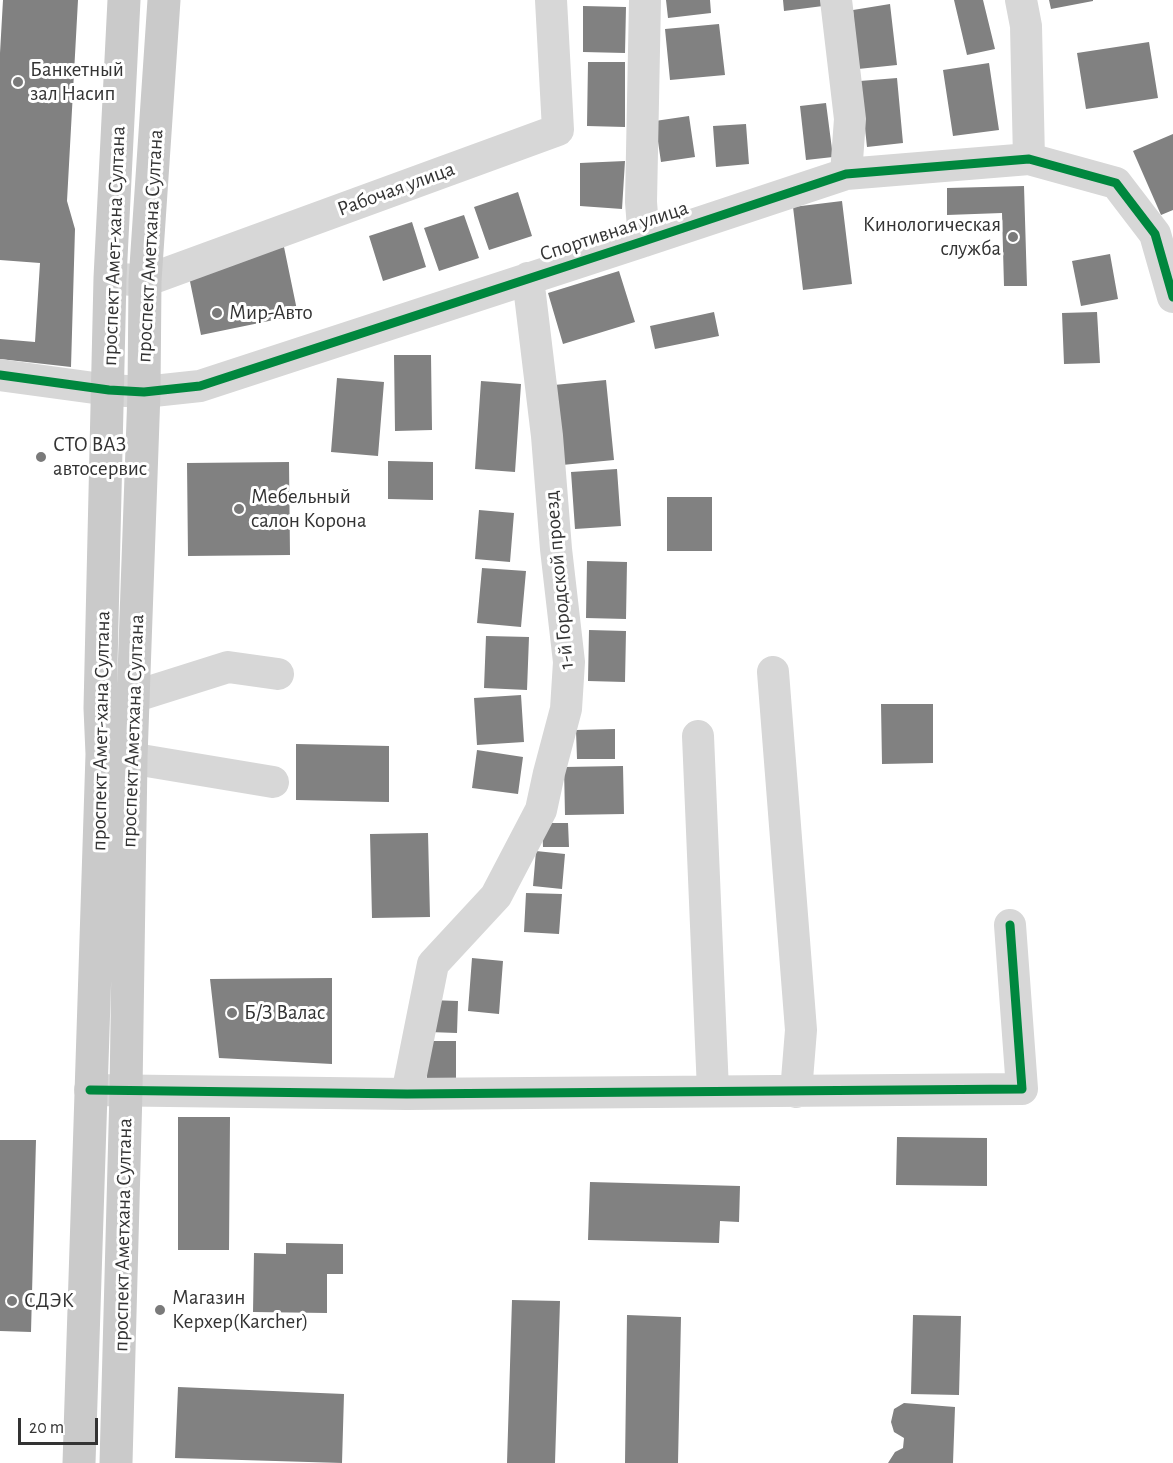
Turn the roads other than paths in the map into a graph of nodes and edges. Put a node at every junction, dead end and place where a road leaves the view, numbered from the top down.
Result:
1 (124, 0) edge
2 (164, 0) edge
3 (551, 0) edge
4 (645, 0) edge
5 (836, 0) edge
6 (1021, 0) edge
7 (1029, 159) junction
8 (846, 174) junction
9 (644, 241) junction
10 (110, 278) junction
11 (528, 278) junction
12 (145, 281) junction
13 (1173, 297) edge
14 (0, 375) edge
15 (109, 390) junction
16 (144, 392) junction
17 (773, 672) dead end
18 (278, 674) dead end
19 (133, 697) junction
20 (101, 698) junction
21 (698, 736) dead end
22 (116, 756) junction
23 (273, 783) dead end
24 (1010, 925) dead end
25 (90, 1090) junction
26 (126, 1091) junction
27 (713, 1091) junction
28 (796, 1092) junction
29 (407, 1094) junction
30 (79, 1463) edge
31 (116, 1463) edge

1 - 10 main road, проспект Амет-хана Султана
2 - 12 main road, проспект Аметхана Султана
3 - 12 street, Рабочая улица
4 - 9 street
5 - 8 street
6 - 7 street
7 - 8 street, Спортивная улица
7 - 13 street, Спортивная улица
8 - 9 street, Спортивная улица
9 - 11 street, Спортивная улица
10 - 12 street, Рабочая улица
10 - 15 main road, проспект Амет-хана Султана
11 - 16 street, Спортивная улица
11 - 29 street, 1-й Городской проезд
12 - 16 main road, проспект Аметхана Султана
14 - 15 street, Спортивная улица
15 - 16 street, Спортивная улица
15 - 20 main road, проспект Амет-хана Султана
16 - 19 main road, проспект Аметхана Султана
17 - 28 street
18 - 19 street
19 - 20 street
19 - 22 main road, проспект Аметхана Султана
20 - 22 main road, проспект Амет-хана Султана
21 - 27 street
22 - 23 street
22 - 25 main road, проспект Амет-хана Султана
22 - 26 main road, проспект Аметхана Султана
24 - 28 street
25 - 26 street
25 - 30 main road, проспект Амет-хана Султана
26 - 29 street
26 - 31 main road, проспект Аметхана Султана
27 - 28 street
27 - 29 street

